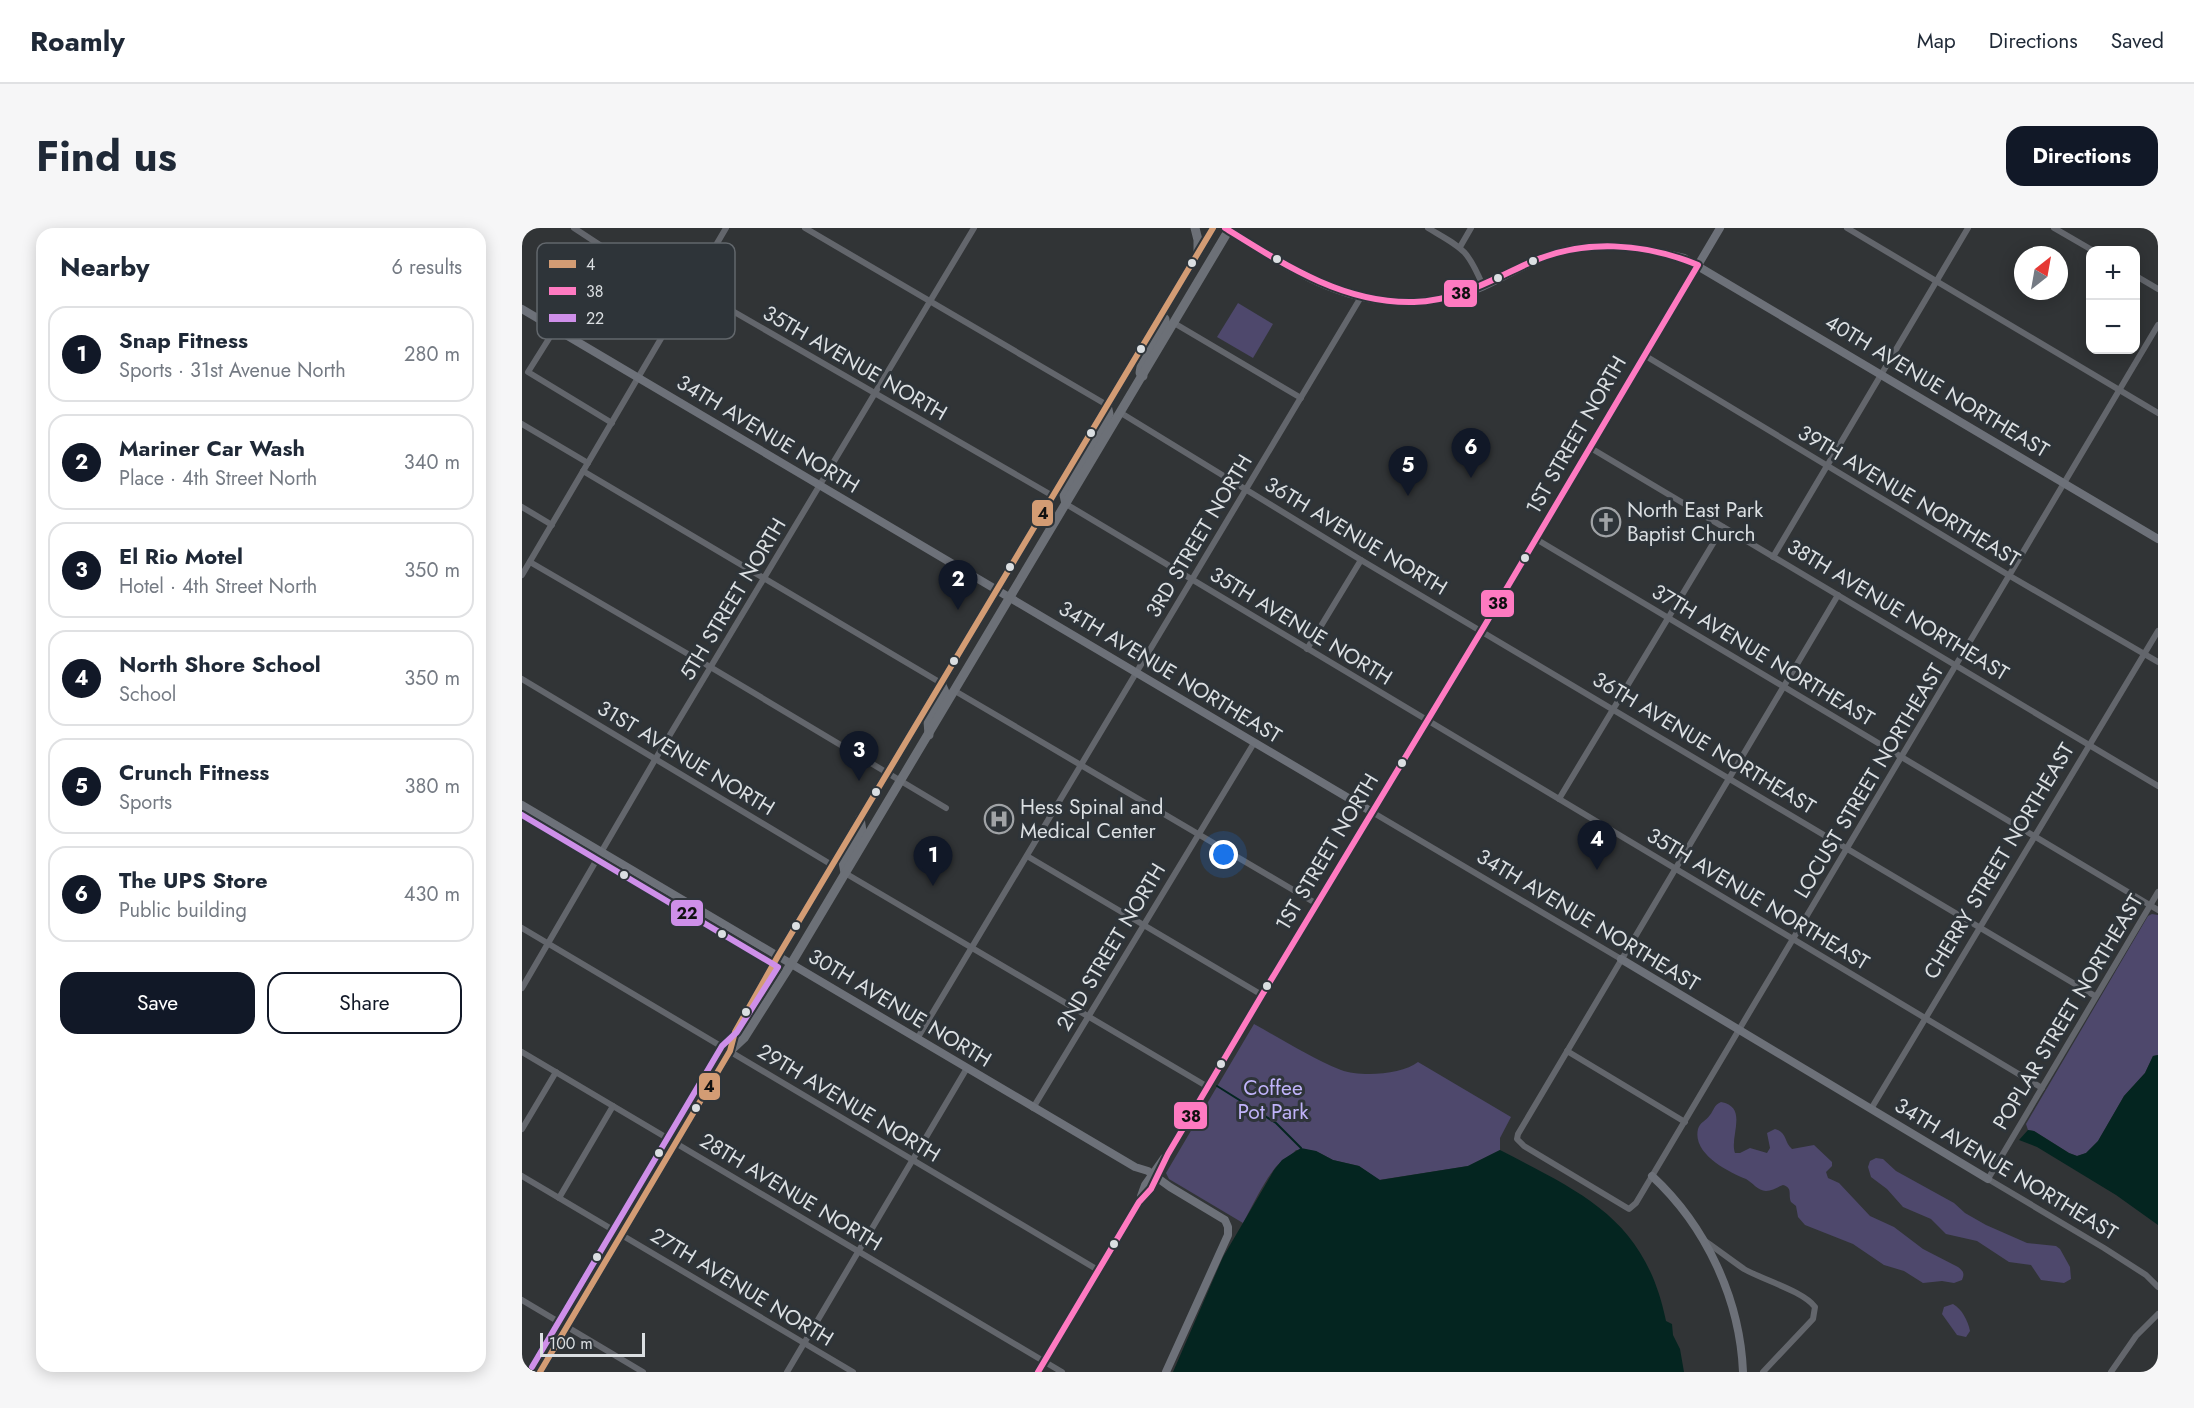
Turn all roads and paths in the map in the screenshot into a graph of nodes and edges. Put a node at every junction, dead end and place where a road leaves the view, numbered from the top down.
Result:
1 (574, 228) edge
2 (726, 228) edge
3 (805, 228) edge
4 (974, 228) edge
5 (1195, 228) edge
6 (1213, 228) edge
7 (1428, 228) edge
8 (1471, 228) edge
9 (1720, 228) edge
10 (1847, 228) edge
11 (1968, 228) edge
12 (2054, 228) edge
13 (1228, 229) edge
14 (597, 243) edge
15 (717, 243) edge
16 (1460, 247) junction
17 (2086, 247) edge
18 (1198, 253) junction
19 (1698, 265) junction
20 (2140, 278) edge
21 (1937, 281) junction
22 (1483, 286) junction
23 (2158, 289) edge
24 (1361, 297) junction
25 (930, 302) junction
26 (522, 309) edge
27 (735, 312) edge
28 (1161, 315) junction
29 (537, 318) edge
30 (1174, 323) junction
31 (2158, 325) edge
32 (548, 339) edge
33 (573, 339) edge
34 (661, 339) edge
35 (1644, 355) junction
36 (1882, 375) junction
37 (1143, 376) junction
38 (639, 378) junction
39 (2119, 390) junction
40 (876, 394) junction
41 (1301, 398) junction
42 (1107, 405) junction
43 (1120, 413) junction
44 (2158, 413) edge
45 (612, 423) junction
46 (522, 424) edge
47 (1589, 447) junction
48 (588, 463) junction
49 (1826, 465) junction
50 (583, 471) junction
51 (2065, 483) junction
52 (820, 485) junction
53 (1246, 489) junction
54 (1053, 496) junction
55 (1066, 504) junction
56 (522, 507) edge
57 (552, 525) junction
58 (1723, 527) junction
59 (1536, 539) junction
60 (2158, 539) edge
61 (1773, 557) junction
62 (1361, 560) junction
63 (530, 562) junction
64 (522, 575) edge
65 (2010, 576) junction
66 (765, 579) junction
67 (1192, 580) junction
68 (996, 590) junction
69 (1838, 595) junction
70 (1010, 598) junction
71 (1668, 618) junction
72 (1482, 630) junction
73 (2158, 631) edge
74 (1307, 650) junction
75 (2145, 654) junction
76 (2158, 662) edge
77 (1956, 666) junction
78 (712, 668) junction
79 (1136, 674) junction
80 (522, 679) edge
81 (941, 683) junction
82 (1785, 687) junction
83 (955, 691) junction
84 (1613, 708) junction
85 (1427, 720) junction
86 (928, 735) junction
87 (1254, 743) junction
88 (2088, 744) junction
89 (1901, 757) junction
90 (656, 758) junction
91 (1081, 765) junction
92 (887, 773) junction
93 (1729, 777) junction
94 (900, 782) junction
95 (2158, 786) edge
96 (1559, 799) junction
97 (522, 805) edge
98 (946, 808) dead end
99 (1372, 813) junction
100 (860, 818) junction
101 (1199, 834) junction
102 (2034, 835) junction
103 (1848, 848) junction
104 (602, 852) junction
105 (1027, 856) junction
106 (832, 865) junction
107 (1675, 868) junction
108 (845, 873) junction
109 (2158, 892) edge
110 (1317, 904) junction
111 (2150, 906) junction
112 (2158, 910) edge
113 (1144, 925) junction
114 (1980, 927) junction
115 (522, 928) edge
116 (1794, 939) junction
117 (548, 943) junction
118 (973, 947) junction
119 (778, 956) junction
120 (1621, 959) junction
121 (791, 964) junction
122 (522, 988) edge
123 (1262, 995) junction
124 (2095, 996) junction
125 (1089, 1016) junction
126 (1925, 1018) junction
127 (1739, 1031) junction
128 (917, 1039) junction
129 (1567, 1051) junction
130 (522, 1052) edge
131 (730, 1052) junction
132 (967, 1068) junction
133 (556, 1072) junction
134 (1208, 1087) junction
135 (2042, 1088) junction
136 (614, 1106) junction
137 (1033, 1108) junction
138 (1871, 1109) junction
139 (1685, 1122) junction
140 (522, 1129) edge
141 (676, 1143) junction
142 (913, 1160) junction
143 (522, 1176) edge
144 (1652, 1176) junction
145 (1153, 1178) junction
146 (1988, 1179) junction
147 (559, 1198) junction
148 (622, 1235) junction
149 (1705, 1241) junction
150 (859, 1251) junction
151 (1098, 1270) junction
152 (2158, 1287) edge
153 (522, 1300) edge
154 (2158, 1314) edge
155 (567, 1327) junction
156 (804, 1343) junction
157 (1044, 1362) junction
158 (540, 1372) edge
159 (643, 1372) edge
160 (787, 1372) edge
161 (853, 1372) edge
162 (1038, 1372) edge
163 (1062, 1372) edge
164 (1166, 1372) edge
165 (1743, 1372) edge
166 (1763, 1372) edge
167 (2111, 1372) edge

1 - 14 street, 35TH AVENUE NORTH
2 - 15 street
3 - 25 street
4 - 25 street, 5TH STREET NORTH
5 - 18 main road
6 - 18 main road
7 - 16 street
8 - 16 street
9 - 19 street, 1ST STREET NORTH
10 - 21 street
11 - 21 street
12 - 17 street
13 - 24 street
13 - 30 main road
16 - 22 street
18 - 28 main road
19 - 22 street
19 - 35 street, 1ST STREET NORTH
19 - 36 street, 40TH AVENUE NORTHEAST
20 - 23 street
21 - 36 street
21 - 39 street
22 - 24 street
24 - 41 street, 3RD STREET NORTH
25 - 40 street, 5TH STREET NORTH
25 - 42 street
26 - 29 street, 34TH AVENUE NORTH
27 - 40 street, 35TH AVENUE NORTH
28 - 37 main road
28 - 42 main road
30 - 37 main road
30 - 41 street
31 - 39 street, LOCUST STREET NORTHEAST
32 - 45 street
33 - 38 street, 34TH AVENUE NORTH
34 - 38 street
35 - 47 street, 1ST STREET NORTH
35 - 49 street, 39TH AVENUE NORTHEAST
36 - 49 street
36 - 51 street, 40TH AVENUE NORTHEAST
37 - 43 main road
38 - 45 street
38 - 52 street, 34TH AVENUE NORTH
39 - 44 street
39 - 51 street, LOCUST STREET NORTHEAST
40 - 52 street, 5TH STREET NORTH
40 - 54 street, 35TH AVENUE NORTH
41 - 53 street, 3RD STREET NORTH
42 - 54 main road
42 - 55 main road
43 - 53 street, 36TH AVENUE NORTH
43 - 55 main road
45 - 48 street
46 - 48 street
47 - 58 street, 38TH AVENUE NORTHEAST
47 - 59 street, 1ST STREET NORTH
48 - 50 street
49 - 61 street
49 - 65 street, 39TH AVENUE NORTHEAST
50 - 57 street
50 - 66 street
51 - 60 street, 40TH AVENUE NORTHEAST
51 - 65 street, LOCUST STREET NORTHEAST
52 - 66 street, 5TH STREET NORTH
52 - 68 street, 34TH AVENUE NORTH
53 - 62 street, 36TH AVENUE NORTH
53 - 67 street, 3RD STREET NORTH
54 - 68 main road
55 - 67 street, 35TH AVENUE NORTH
55 - 70 main road
56 - 57 street
57 - 63 street
58 - 61 street, 38TH AVENUE NORTHEAST
58 - 71 street
59 - 71 street, 37TH AVENUE NORTHEAST
59 - 72 street, 1ST STREET NORTH
61 - 69 street, 38TH AVENUE NORTHEAST
62 - 72 street, 36TH AVENUE NORTH
62 - 74 street
63 - 64 street
63 - 78 street
65 - 75 street, 39TH AVENUE NORTHEAST
65 - 77 street, LOCUST STREET NORTHEAST
66 - 78 street, 5TH STREET NORTH
66 - 81 street
67 - 74 street, 35TH AVENUE NORTH
67 - 79 street, 3RD STREET NORTH
68 - 70 street, 34TH AVENUE NORTHEAST
68 - 81 main road
69 - 77 street, 38TH AVENUE NORTHEAST
69 - 82 street
70 - 79 street, 34TH AVENUE NORTHEAST
70 - 83 main road
71 - 82 street, 37TH AVENUE NORTHEAST
71 - 84 street
72 - 84 street, 36TH AVENUE NORTHEAST
72 - 85 street, 1ST STREET NORTH
73 - 75 street, CHERRY STREET NORTHEAST
74 - 85 street, 35TH AVENUE NORTH
75 - 76 street, 39TH AVENUE NORTHEAST
75 - 88 street, CHERRY STREET NORTHEAST
77 - 88 street, 38TH AVENUE NORTHEAST
77 - 89 street, LOCUST STREET NORTHEAST
78 - 90 street, 5TH STREET NORTH
78 - 92 street
79 - 87 street, 34TH AVENUE NORTHEAST
79 - 91 street, 3RD STREET NORTH
80 - 90 street, 31ST AVENUE NORTH
81 - 86 main road
81 - 92 main road
82 - 89 street, 37TH AVENUE NORTHEAST
82 - 93 street
83 - 86 main road
83 - 91 street
84 - 93 street, 36TH AVENUE NORTHEAST
84 - 96 street
85 - 96 street, 35TH AVENUE NORTHEAST
85 - 99 street, 1ST STREET NORTH
86 - 94 main road
87 - 99 street, 34TH AVENUE NORTHEAST
87 - 101 street, 2ND STREET NORTH
88 - 95 street, 38TH AVENUE NORTHEAST
88 - 102 street, CHERRY STREET NORTHEAST
89 - 102 street, 37TH AVENUE NORTHEAST
89 - 103 street, LOCUST STREET NORTHEAST
90 - 104 street, 5TH STREET NORTH
90 - 106 street, 31ST AVENUE NORTH
91 - 101 street
91 - 105 street, 3RD STREET NORTH
92 - 94 street
92 - 100 main road
93 - 103 street, 36TH AVENUE NORTHEAST
93 - 107 street
94 - 98 street
94 - 108 main road
96 - 107 street, 35TH AVENUE NORTHEAST
97 - 104 street, 30TH AVENUE NORTH
99 - 110 street, 1ST STREET NORTH
99 - 120 street, 34TH AVENUE NORTHEAST
100 - 106 main road
100 - 108 main road
101 - 110 street
101 - 113 street, 2ND STREET NORTH
102 - 111 street, 37TH AVENUE NORTHEAST
102 - 114 street, CHERRY STREET NORTHEAST
103 - 114 street, 36TH AVENUE NORTHEAST
103 - 116 street, LOCUST STREET NORTHEAST
104 - 117 street, 5TH STREET NORTH
104 - 119 street, 30TH AVENUE NORTH
105 - 113 street
105 - 118 street, 3RD STREET NORTH
106 - 119 main road
107 - 116 street, 35TH AVENUE NORTHEAST
107 - 120 street
108 - 118 street
108 - 121 main road
109 - 111 street, POPLAR STREET NORTHEAST
110 - 123 street, 1ST STREET NORTH
111 - 112 street, 37TH AVENUE NORTHEAST
111 - 124 street, POPLAR STREET NORTHEAST
113 - 123 street
113 - 125 street, 2ND STREET NORTH
114 - 124 street, 36TH AVENUE NORTHEAST
114 - 126 street, CHERRY STREET NORTHEAST
115 - 117 street, 29TH AVENUE NORTH
116 - 126 street, 35TH AVENUE NORTHEAST
116 - 127 street, LOCUST STREET NORTHEAST
117 - 122 street, 5TH STREET NORTH
117 - 131 street, 29TH AVENUE NORTH
118 - 125 street
118 - 128 street, 3RD STREET NORTH
119 - 121 street, 30TH AVENUE NORTH
119 - 131 main road
120 - 127 street, 34TH AVENUE NORTHEAST
120 - 129 street
121 - 128 street, 30TH AVENUE NORTH
121 - 131 main road
123 - 134 street, 1ST STREET NORTH
124 - 135 street, POPLAR STREET NORTHEAST
125 - 134 street
125 - 137 street, 2ND STREET NORTH
126 - 135 street, 35TH AVENUE NORTHEAST
126 - 138 street, CHERRY STREET NORTHEAST
127 - 138 street, 34TH AVENUE NORTHEAST
127 - 139 street, LOCUST STREET NORTHEAST
128 - 132 street, 30TH AVENUE NORTH
129 - 139 street
129 - 144 street, LOCUST STREET NORTHEAST
130 - 133 street, 28TH AVENUE NORTH
131 - 141 main road
131 - 142 street, 29TH AVENUE NORTH
132 - 137 street, 30TH AVENUE NORTH
132 - 142 street
133 - 136 street, 28TH AVENUE NORTH
133 - 140 street
134 - 145 street, 1ST STREET NORTH
135 - 146 street, POPLAR STREET NORTHEAST
136 - 141 street, 28TH AVENUE NORTH
136 - 147 street
137 - 145 street, 30TH AVENUE NORTH
138 - 146 street, 34TH AVENUE NORTHEAST
139 - 144 street, LOCUST STREET NORTHEAST
141 - 148 main road
141 - 150 street, 28TH AVENUE NORTH
142 - 150 street
142 - 151 street, 29TH AVENUE NORTH
143 - 147 street, 27TH AVENUE NORTH
144 - 149 street
145 - 151 street, 1ST STREET NORTH
145 - 164 street
146 - 152 street, 34TH AVENUE NORTHEAST
147 - 148 street, 27TH AVENUE NORTH
148 - 155 main road
148 - 156 street, 27TH AVENUE NORTH
149 - 165 street
149 - 166 street
150 - 156 street
150 - 157 street, 28TH AVENUE NORTH
151 - 157 street, 1ST STREET NORTH
153 - 155 street
154 - 167 street
155 - 158 main road
155 - 159 street
156 - 160 street
156 - 161 street, 27TH AVENUE NORTH
157 - 162 street, 1ST STREET NORTH
157 - 163 street, 28TH AVENUE NORTH

